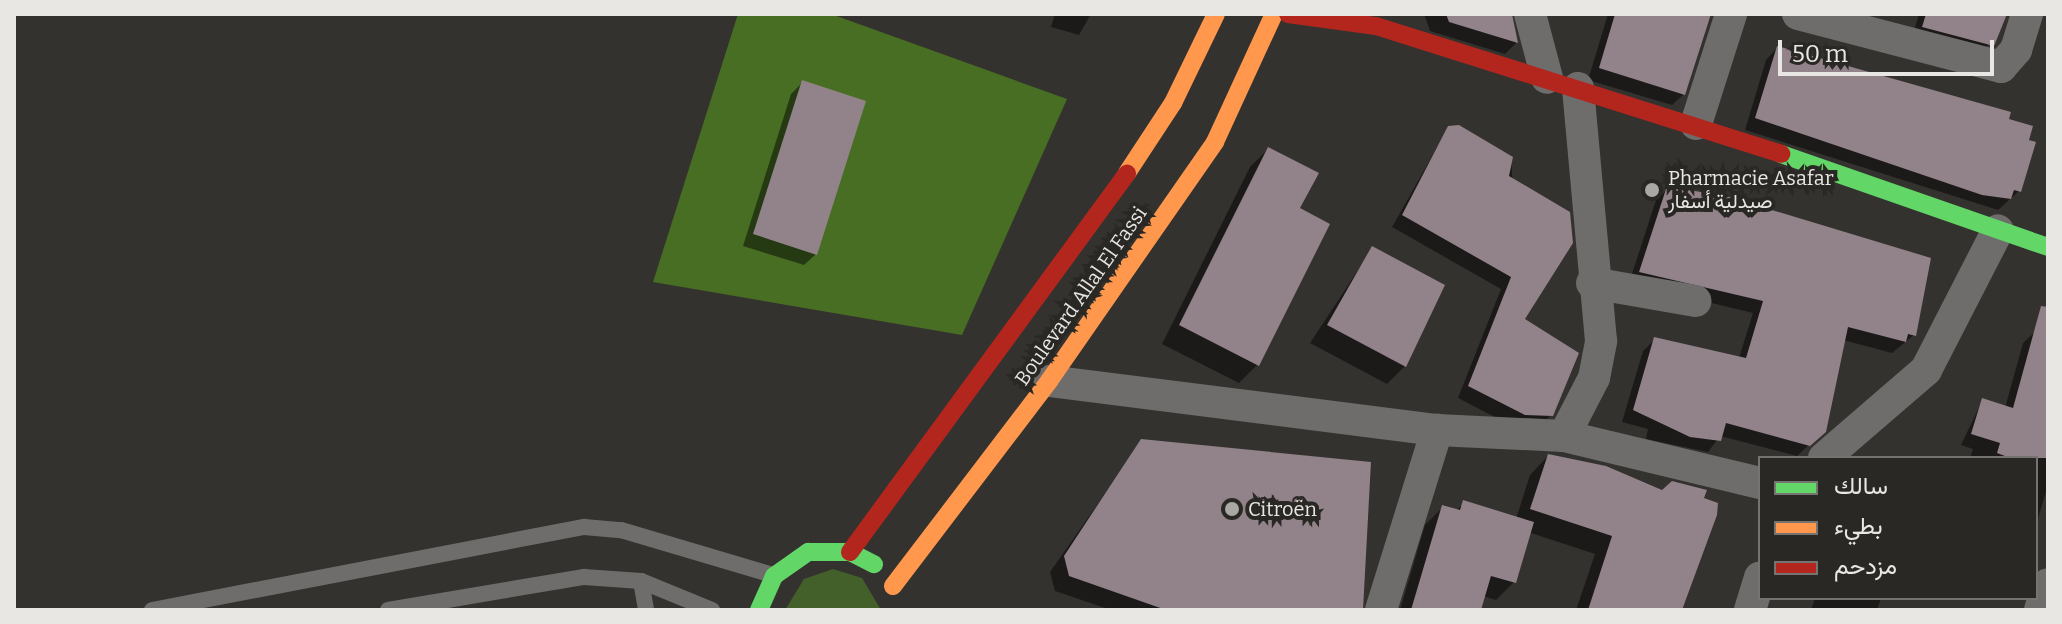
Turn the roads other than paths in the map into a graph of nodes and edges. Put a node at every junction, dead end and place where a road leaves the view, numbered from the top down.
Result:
1 (1216, 14) edge
2 (1274, 14) edge
3 (1288, 14) edge
4 (1530, 14) edge
5 (1731, 14) edge
6 (1798, 14) edge
7 (2027, 14) edge
8 (1547, 78) junction
9 (1578, 88) junction
10 (1696, 124) junction
11 (1998, 230) junction
12 (2048, 247) edge
13 (1592, 283) junction
14 (1695, 301) dead end
15 (1049, 381) junction
16 (1437, 430) junction
17 (1564, 436) junction
18 (1826, 456) edge
19 (1758, 483) edge
20 (850, 552) junction
21 (774, 576) junction
22 (641, 581) junction
23 (1758, 584) edge
24 (2048, 584) edge
25 (893, 586) junction
26 (431, 606) edge
27 (152, 610) edge
28 (388, 610) edge
29 (646, 610) edge
30 (712, 610) edge
31 (759, 610) edge
32 (901, 610) edge
33 (1381, 610) edge
34 (1750, 610) edge
35 (2040, 610) edge

1 - 20 main road, Boulevard Allal El Fassi
2 - 15 main road, Boulevard Allal El Fassi
3 - 8 main road
4 - 8 street
5 - 10 street
6 - 7 street
8 - 9 main road
9 - 10 main road
9 - 13 street
10 - 11 main road
11 - 12 main road
11 - 18 street
13 - 14 street
13 - 17 street
15 - 16 street
15 - 25 main road, Boulevard Allal El Fassi
16 - 17 street
16 - 33 street
17 - 19 street
20 - 21 main road
20 - 25 main road
21 - 27 lane
21 - 31 main road
22 - 26 lane
22 - 29 lane
22 - 30 lane
23 - 34 street
24 - 35 street
25 - 32 main road
26 - 28 lane

